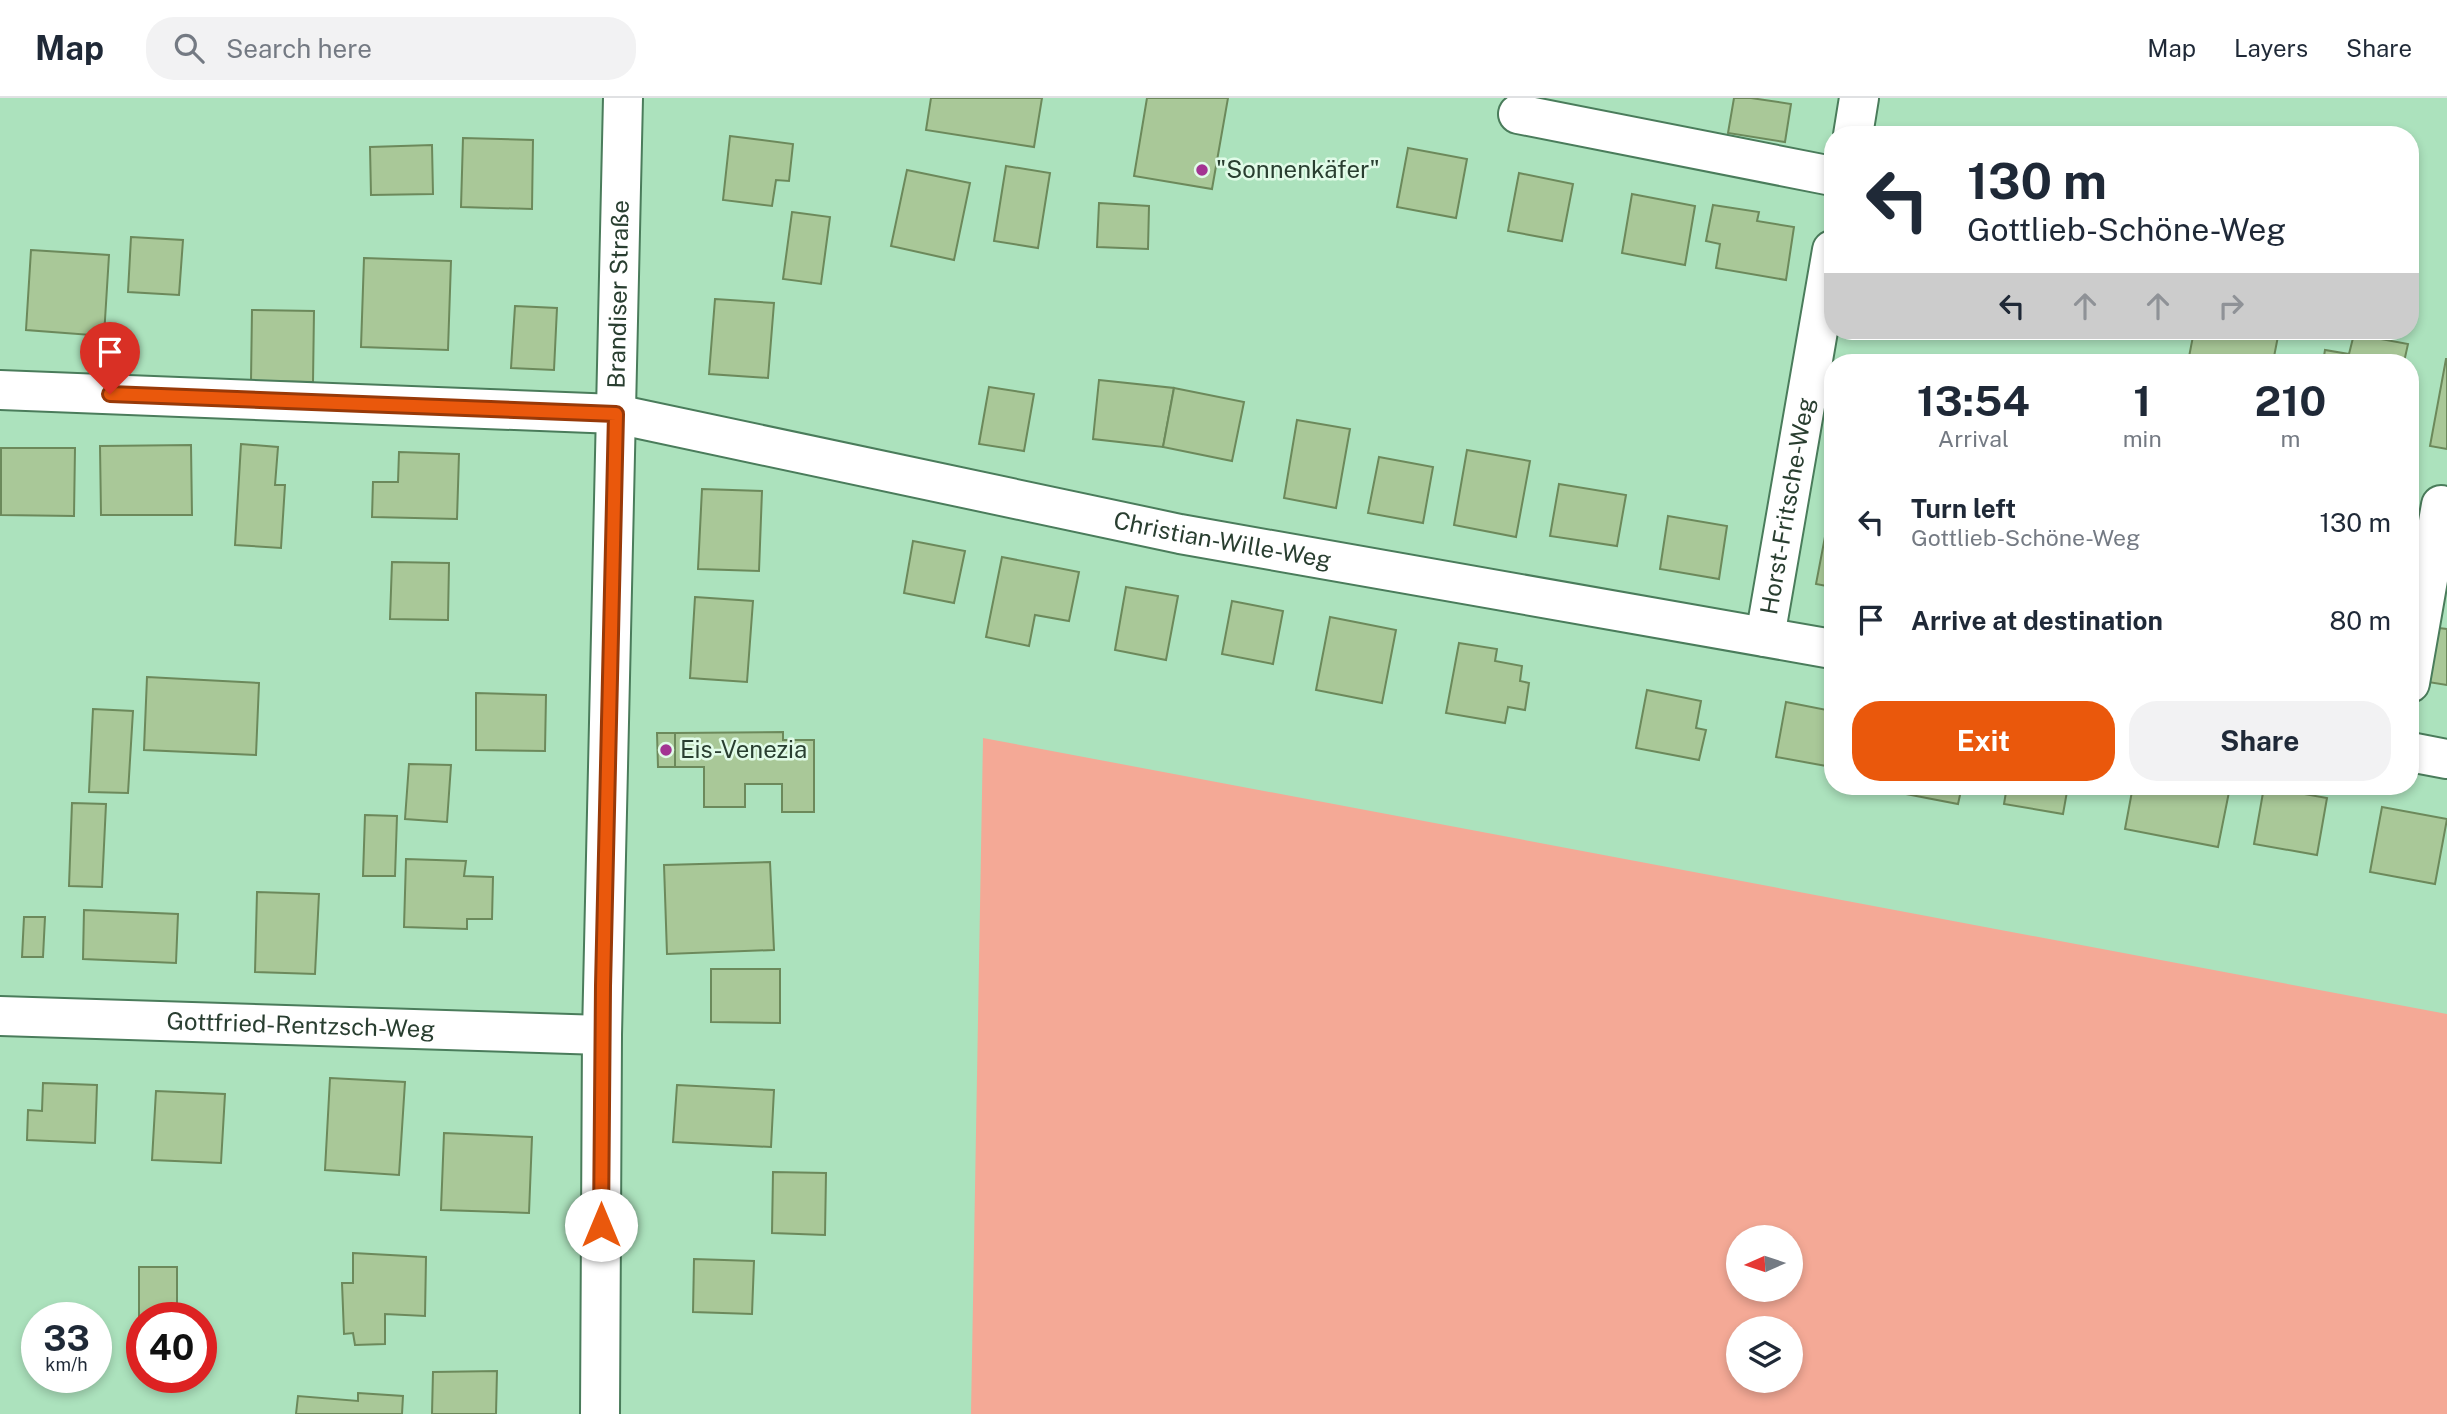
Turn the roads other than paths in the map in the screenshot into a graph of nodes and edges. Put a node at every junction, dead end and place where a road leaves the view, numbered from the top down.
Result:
1 (622, 98) edge
2 (1859, 98) edge
3 (1518, 114) dead end
4 (1854, 126) edge
5 (1824, 174) edge
6 (1824, 296) edge
7 (0, 390) edge
8 (616, 414) junction
9 (2433, 504) edge
10 (2419, 612) edge
11 (1765, 637) junction
12 (1824, 648) edge
13 (2419, 754) edge
14 (2447, 759) edge
15 (0, 1016) edge
16 (602, 1035) junction
17 (600, 1414) edge

1 - 8 street, Brandiser Straße
2 - 4 street
3 - 5 street
6 - 11 street, Horst-Fritsche-Weg
7 - 8 street, Christian-Wille-Weg
8 - 11 street, Christian-Wille-Weg
8 - 16 street, Brandiser Straße
9 - 10 street
11 - 12 street, Christian-Wille-Weg
13 - 14 street
15 - 16 street, Gottfried-Rentzsch-Weg
16 - 17 street, Brandiser Straße

